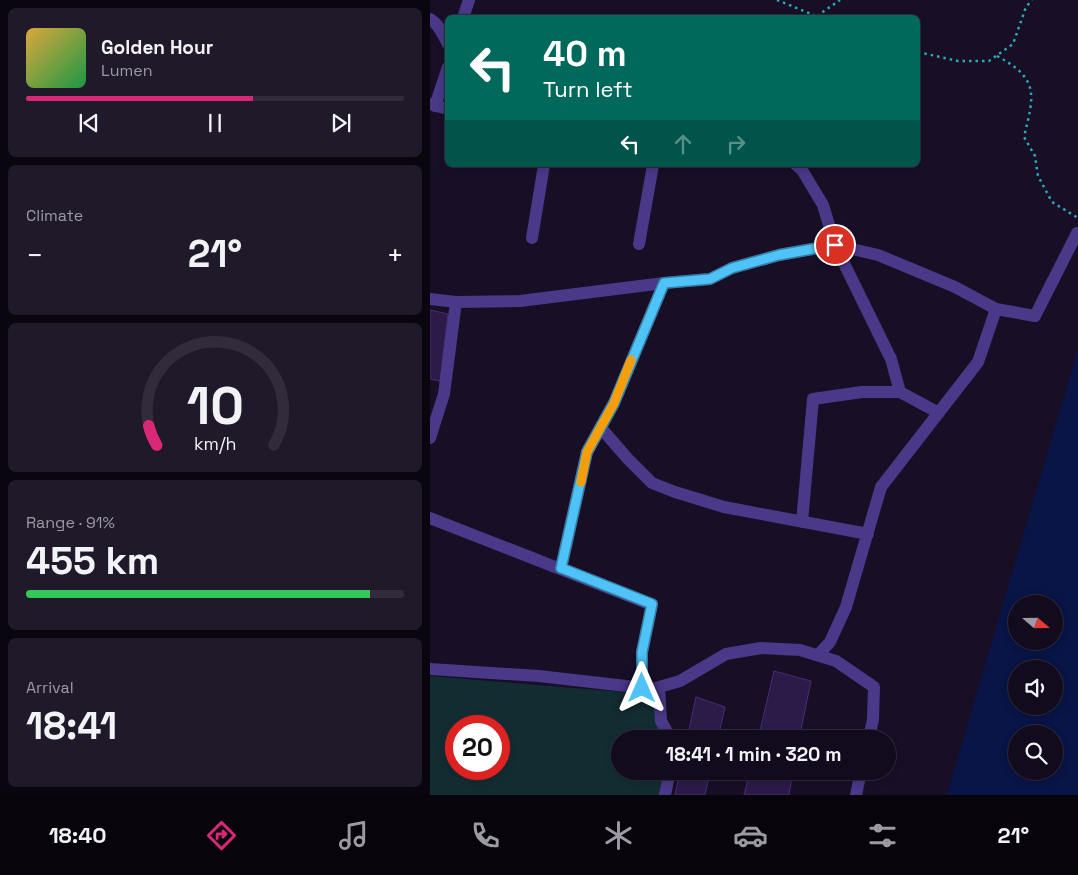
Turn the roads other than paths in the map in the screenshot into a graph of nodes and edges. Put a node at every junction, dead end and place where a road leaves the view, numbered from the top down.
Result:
1 (469, 0) edge
2 (464, 15) edge
3 (430, 19) edge
4 (445, 38) edge
5 (445, 79) edge
6 (438, 106) edge
7 (544, 167) edge
8 (653, 167) edge
9 (798, 167) edge
10 (1077, 233) edge
11 (532, 238) dead end
12 (639, 244) dead end
13 (835, 245) junction
14 (664, 283) junction
15 (430, 299) edge
16 (456, 302) junction
17 (996, 309) junction
18 (900, 392) junction
19 (939, 413) junction
20 (600, 428) junction
21 (430, 438) edge
22 (430, 518) edge
23 (802, 522) junction
24 (868, 534) junction
25 (561, 568) junction
26 (818, 655) junction
27 (430, 670) edge
28 (659, 687) junction
29 (642, 688) junction
30 (666, 730) edge
31 (871, 730) edge
32 (668, 780) edge
33 (860, 780) edge
34 (664, 795) edge
35 (856, 795) edge

1 - 2 lane
3 - 4 lane
5 - 6 lane
7 - 11 lane
8 - 12 lane
9 - 13 lane
10 - 17 lane
13 - 14 lane
13 - 17 lane
13 - 18 lane
14 - 16 lane
14 - 20 lane
15 - 16 lane
16 - 21 lane
17 - 19 lane
18 - 19 lane
18 - 23 lane
19 - 24 lane
20 - 23 lane
20 - 25 lane
22 - 25 lane
23 - 24 lane
24 - 26 lane
25 - 29 lane
26 - 28 lane
26 - 31 lane
27 - 29 lane
28 - 29 lane
28 - 30 lane
32 - 34 lane
33 - 35 lane

